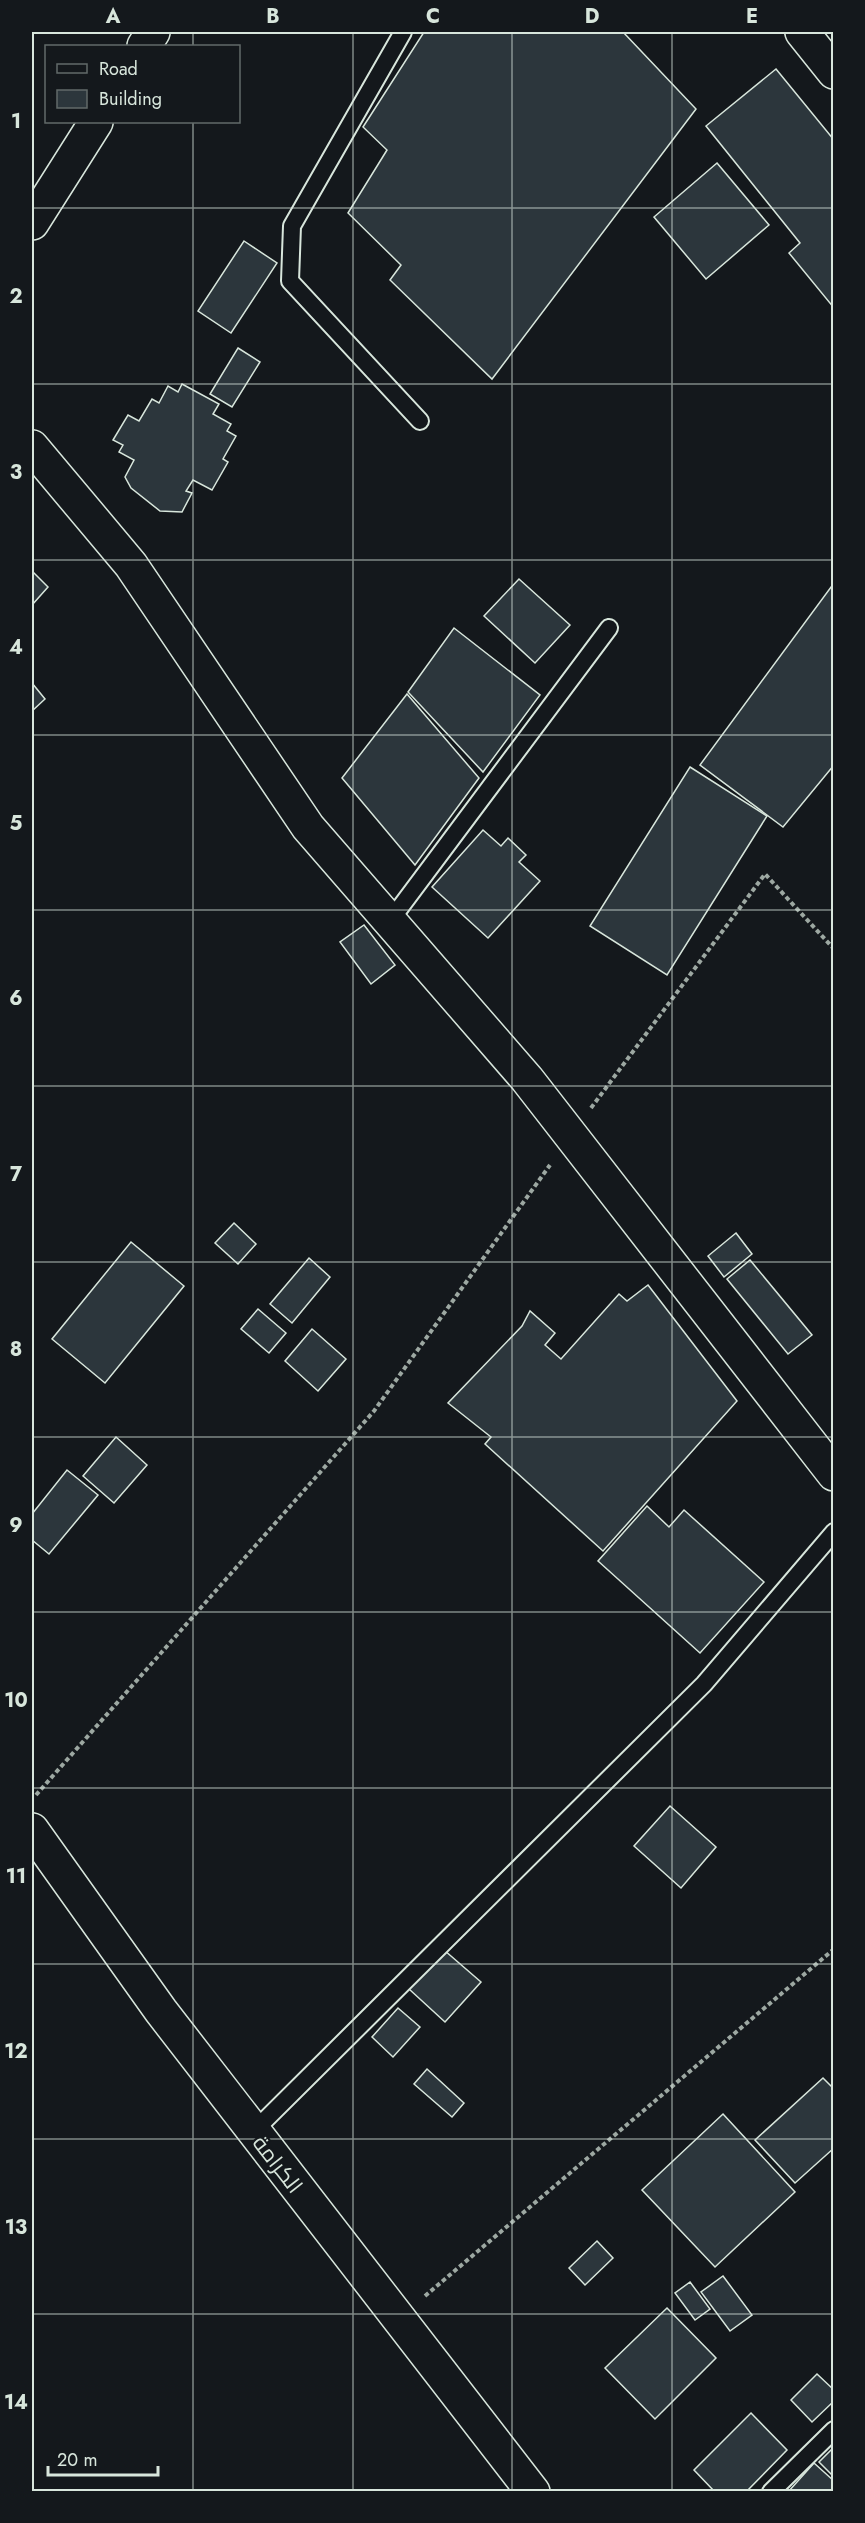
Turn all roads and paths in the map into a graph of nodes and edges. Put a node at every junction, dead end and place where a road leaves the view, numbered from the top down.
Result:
1 (153, 32) edge
2 (403, 32) edge
3 (802, 32) edge
4 (145, 45) edge
5 (834, 72) edge
6 (95, 123) edge
7 (32, 223) edge
8 (420, 421) dead end
9 (32, 447) edge
10 (609, 628) dead end
11 (390, 921) junction
12 (834, 949) edge
13 (571, 1135) junction
14 (834, 1474) edge
15 (834, 1532) edge
16 (32, 1801) edge
17 (32, 1830) edge
18 (834, 1949) edge
19 (253, 2132) junction
20 (398, 2319) junction
21 (834, 2430) edge
22 (533, 2492) edge
23 (771, 2492) edge

1 - 4 street
2 - 8 lane
3 - 5 street
6 - 7 street
9 - 11 street
10 - 11 lane
11 - 13 street
12 - 13 path
13 - 14 street
13 - 16 path
15 - 19 lane
17 - 19 street, الكرامة
18 - 20 path
19 - 20 street, الكرامة
20 - 22 street, الكرامة
21 - 23 lane

